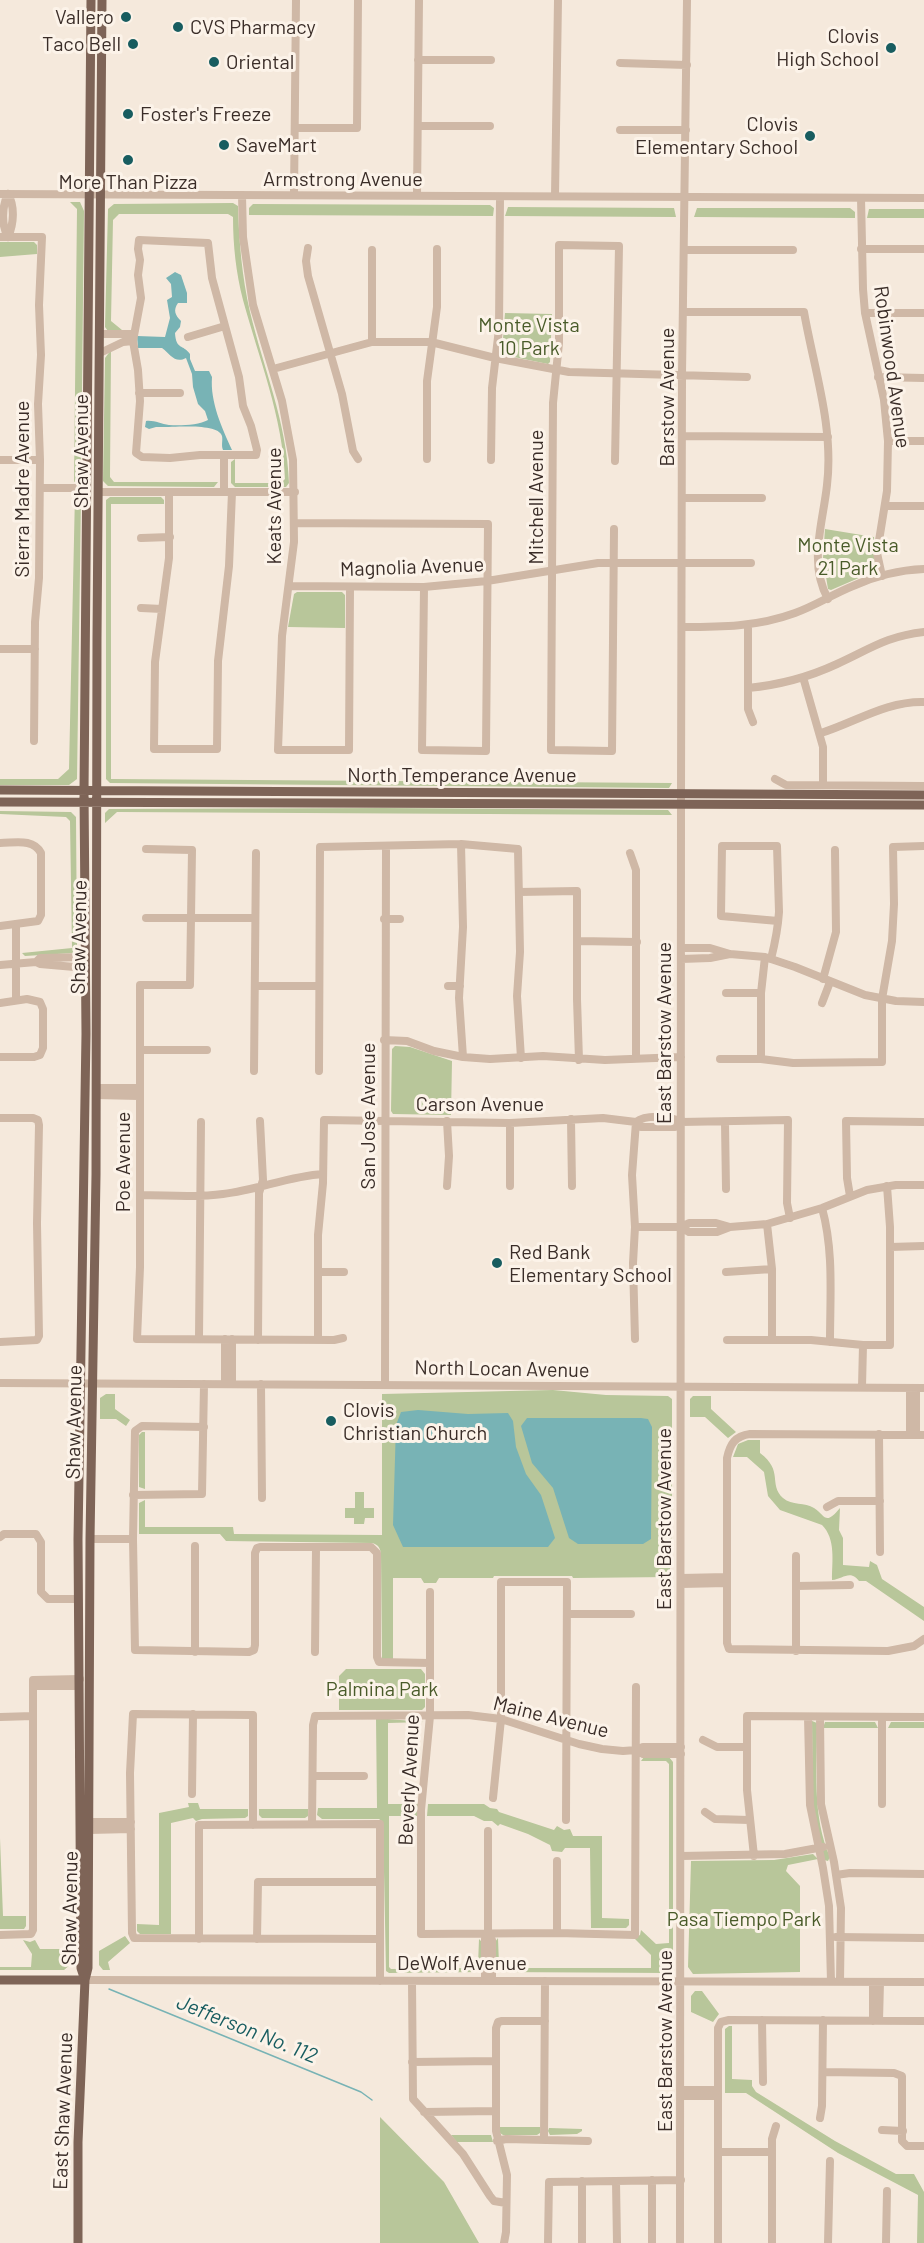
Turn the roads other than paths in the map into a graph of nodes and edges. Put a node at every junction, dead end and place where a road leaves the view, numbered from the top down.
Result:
1 (91, 0) edge
2 (102, 0) edge
3 (296, 0) edge
4 (358, 0) edge
5 (419, 0) edge
6 (558, 0) edge
7 (687, 0) edge
8 (418, 60) junction
9 (491, 60) dead end
10 (620, 63) dead end
11 (687, 65) junction
12 (418, 126) junction
13 (490, 126) dead end
14 (295, 128) junction
15 (620, 130) dead end
16 (686, 130) junction
17 (4, 194) edge
18 (89, 194) junction
19 (100, 194) junction
20 (242, 195) junction
21 (294, 195) junction
22 (417, 196) junction
23 (500, 196) junction
24 (555, 196) junction
25 (686, 198) junction
26 (861, 198) junction
27 (924, 198) edge
28 (4, 237) edge
29 (308, 248) dead end
30 (437, 249) dead end
31 (861, 249) junction
32 (924, 249) edge
33 (372, 250) dead end
34 (685, 250) junction
35 (793, 250) dead end
36 (683, 312) junction
37 (865, 313) junction
38 (924, 313) edge
39 (225, 326) junction
40 (100, 334) junction
41 (188, 337) dead end
42 (133, 338) junction
43 (372, 342) junction
44 (431, 342) junction
45 (330, 352) junction
46 (100, 353) junction
47 (495, 358) junction
48 (273, 369) junction
49 (556, 371) junction
50 (618, 374) junction
51 (682, 375) junction
52 (747, 377) dead end
53 (878, 377) junction
54 (924, 378) edge
55 (139, 393) junction
56 (180, 393) dead end
57 (88, 418) junction
58 (684, 436) junction
59 (828, 437) junction
60 (888, 441) junction
61 (924, 441) edge
62 (224, 455) junction
63 (358, 459) dead end
64 (427, 459) dead end
65 (491, 459) dead end
66 (0, 460) edge
67 (40, 460) junction
68 (615, 461) dead end
69 (40, 488) junction
70 (87, 488) junction
71 (99, 492) junction
72 (169, 492) junction
73 (228, 492) junction
74 (295, 492) junction
75 (683, 498) junction
76 (762, 498) dead end
77 (885, 506) junction
78 (924, 506) edge
79 (294, 523) junction
80 (614, 529) dead end
81 (170, 537) junction
82 (141, 538) dead end
83 (98, 562) junction
84 (614, 563) junction
85 (683, 563) junction
86 (751, 563) dead end
87 (924, 569) edge
88 (552, 570) junction
89 (882, 576) junction
90 (487, 581) junction
91 (289, 586) junction
92 (350, 587) junction
93 (424, 587) junction
94 (828, 599) junction
95 (141, 608) dead end
96 (162, 609) junction
97 (748, 626) junction
98 (682, 627) junction
99 (924, 632) edge
100 (0, 649) edge
101 (35, 649) junction
102 (803, 677) junction
103 (748, 688) junction
104 (924, 702) edge
105 (753, 722) dead end
106 (821, 733) junction
107 (34, 741) dead end
108 (775, 779) dead end
109 (823, 785) junction
110 (924, 786) edge
111 (0, 790) edge
112 (84, 791) junction
113 (97, 791) junction
114 (924, 795) edge
115 (681, 799) junction
116 (0, 802) edge
117 (84, 802) junction
118 (97, 802) junction
119 (924, 805) edge
120 (0, 843) edge
121 (461, 844) junction
122 (924, 846) edge
123 (386, 847) junction
124 (146, 849) dead end
125 (835, 850) dead end
126 (256, 853) dead end
127 (630, 853) dead end
128 (519, 892) junction
129 (191, 917) junction
130 (146, 918) dead end
131 (255, 918) junction
132 (384, 919) junction
133 (399, 919) dead end
134 (778, 921) junction
135 (16, 924) junction
136 (0, 926) edge
137 (578, 941) junction
138 (637, 942) junction
139 (681, 948) junction
140 (730, 954) junction
141 (86, 957) junction
142 (768, 958) junction
143 (681, 959) junction
144 (36, 962) junction
145 (16, 963) junction
146 (0, 965) edge
147 (86, 968) junction
148 (827, 980) junction
149 (255, 986) junction
150 (319, 986) junction
151 (448, 986) dead end
152 (460, 986) junction
153 (726, 993) dead end
154 (761, 993) junction
155 (882, 999) junction
156 (16, 1000) junction
157 (924, 1002) edge
158 (0, 1003) edge
159 (822, 1003) dead end
160 (96, 1020) junction
161 (86, 1034) junction
162 (384, 1040) junction
163 (140, 1050) junction
164 (207, 1050) dead end
165 (0, 1057) edge
166 (463, 1057) junction
167 (521, 1058) junction
168 (636, 1058) junction
169 (681, 1058) junction
170 (720, 1059) dead end
171 (761, 1059) junction
172 (579, 1060) junction
173 (254, 1071) dead end
174 (319, 1071) dead end
175 (96, 1092) junction
176 (139, 1092) junction
177 (0, 1118) edge
178 (571, 1119) junction
179 (385, 1120) junction
180 (260, 1121) dead end
181 (447, 1121) junction
182 (201, 1122) dead end
183 (636, 1122) junction
184 (681, 1122) junction
185 (725, 1122) junction
186 (924, 1122) edge
187 (510, 1123) junction
188 (323, 1174) junction
189 (924, 1185) edge
190 (261, 1186) junction
191 (447, 1186) dead end
192 (510, 1186) dead end
193 (572, 1186) dead end
194 (887, 1186) junction
195 (726, 1189) dead end
196 (200, 1194) junction
197 (140, 1195) junction
198 (850, 1196) junction
199 (822, 1208) junction
200 (790, 1218) junction
201 (767, 1224) junction
202 (635, 1227) junction
203 (681, 1227) junction
204 (924, 1246) edge
205 (890, 1247) junction
206 (772, 1269) junction
207 (318, 1272) junction
208 (344, 1272) dead end
209 (726, 1272) dead end
210 (199, 1338) junction
211 (343, 1338) dead end
212 (229, 1339) junction
213 (635, 1339) dead end
214 (258, 1340) junction
215 (318, 1340) junction
216 (727, 1340) dead end
217 (772, 1340) junction
218 (830, 1341) junction
219 (0, 1342) edge
220 (862, 1345) junction
221 (0, 1383) edge
222 (81, 1384) junction
223 (93, 1384) junction
224 (204, 1384) junction
225 (229, 1384) junction
226 (261, 1384) junction
227 (385, 1384) junction
228 (680, 1387) junction
229 (862, 1387) junction
230 (916, 1388) edge
231 (204, 1427) junction
232 (879, 1434) junction
233 (916, 1435) edge
234 (79, 1470) junction
235 (134, 1495) junction
236 (262, 1498) dead end
237 (880, 1501) junction
238 (827, 1507) dead end
239 (0, 1537) edge
240 (90, 1539) junction
241 (133, 1539) junction
242 (195, 1546) dead end
243 (316, 1547) junction
244 (880, 1552) dead end
245 (796, 1556) dead end
246 (728, 1580) junction
247 (681, 1581) junction
248 (850, 1585) dead end
249 (796, 1586) junction
250 (430, 1592) dead end
251 (78, 1599) junction
252 (567, 1614) junction
253 (631, 1614) dead end
254 (924, 1639) edge
255 (796, 1651) junction
256 (195, 1652) junction
257 (315, 1652) dead end
258 (430, 1663) junction
259 (79, 1682) junction
260 (636, 1687) dead end
261 (193, 1714) junction
262 (0, 1716) edge
263 (33, 1716) junction
264 (430, 1716) junction
265 (808, 1717) junction
266 (820, 1717) junction
267 (882, 1717) junction
268 (924, 1717) edge
269 (501, 1719) junction
270 (566, 1740) junction
271 (703, 1740) dead end
272 (747, 1748) junction
273 (636, 1750) junction
274 (681, 1750) junction
275 (90, 1752) junction
276 (79, 1770) junction
277 (313, 1776) junction
278 (364, 1776) dead end
279 (192, 1794) dead end
280 (493, 1798) dead end
281 (882, 1804) dead end
282 (705, 1812) dead end
283 (566, 1820) dead end
284 (749, 1820) junction
285 (312, 1824) junction
286 (253, 1825) junction
287 (89, 1826) junction
288 (131, 1826) junction
289 (489, 1831) dead end
290 (829, 1845) junction
291 (819, 1848) junction
292 (681, 1856) junction
293 (754, 1856) junction
294 (557, 1861) dead end
295 (924, 1874) edge
296 (836, 1875) junction
297 (380, 1882) junction
298 (488, 1933) junction
299 (557, 1933) junction
300 (0, 1935) edge
301 (831, 1937) junction
302 (841, 1937) junction
303 (924, 1938) edge
304 (199, 1939) junction
305 (257, 1939) junction
306 (380, 1939) junction
307 (0, 1980) edge
308 (85, 1980) junction
309 (380, 1981) junction
310 (412, 1981) junction
311 (488, 1981) junction
312 (545, 1981) junction
313 (681, 1981) junction
314 (831, 1982) junction
315 (840, 1982) junction
316 (876, 1982) junction
317 (924, 1982) edge
318 (545, 2020) junction
319 (762, 2020) junction
320 (823, 2020) junction
321 (876, 2021) junction
322 (924, 2021) edge
323 (496, 2061) junction
324 (412, 2062) junction
325 (823, 2072) junction
326 (763, 2082) dead end
327 (681, 2093) junction
328 (718, 2093) junction
329 (496, 2110) junction
330 (424, 2112) junction
331 (820, 2118) dead end
332 (776, 2126) dead end
333 (882, 2130) dead end
334 (903, 2131) junction
335 (544, 2139) junction
336 (497, 2141) junction
337 (588, 2141) dead end
338 (924, 2146) edge
339 (718, 2152) junction
340 (772, 2152) junction
341 (830, 2161) dead end
342 (652, 2180) junction
343 (681, 2180) junction
344 (582, 2181) junction
345 (616, 2181) junction
346 (887, 2191) dead end
347 (506, 2204) junction
348 (78, 2243) edge
349 (504, 2243) edge
350 (548, 2243) edge
351 (582, 2243) edge
352 (616, 2243) edge
353 (652, 2243) edge
354 (680, 2243) edge
355 (718, 2243) edge
356 (771, 2243) edge
357 (828, 2243) edge
358 (886, 2243) edge

1 - 18 main road, Shaw Avenue
2 - 19 main road, Shaw Avenue
3 - 14 street
4 - 14 street
5 - 8 street
6 - 24 street
7 - 11 street, Barstow Avenue
8 - 9 street
8 - 12 street
10 - 11 street
11 - 16 street, Barstow Avenue
12 - 13 street
12 - 22 street
14 - 21 street
15 - 16 street
16 - 25 street, Barstow Avenue
17 - 18 street, Armstrong Avenue
17 - 28 street
18 - 19 street, Armstrong Avenue
18 - 57 main road, Shaw Avenue
19 - 20 street, Armstrong Avenue
19 - 40 main road, Shaw Avenue
20 - 21 street, Armstrong Avenue
20 - 48 street, Keats Avenue
21 - 22 street, Armstrong Avenue
22 - 23 street, Armstrong Avenue
23 - 24 street, Armstrong Avenue
23 - 47 street
24 - 25 street, Armstrong Avenue
25 - 26 street, Armstrong Avenue
25 - 34 street, Barstow Avenue
26 - 27 street, Armstrong Avenue
26 - 31 street, Robinwood Avenue
28 - 67 street, Sierra Madre Avenue
29 - 45 street
30 - 44 street
31 - 32 street
31 - 37 street, Robinwood Avenue
33 - 43 street
34 - 35 street
34 - 36 street, Barstow Avenue
36 - 51 street, Barstow Avenue
36 - 59 street
37 - 38 street
37 - 53 street, Robinwood Avenue
39 - 41 street
39 - 42 street
39 - 62 street
40 - 42 street
40 - 46 main road, Shaw Avenue
42 - 46 street
42 - 55 street
43 - 44 street
43 - 45 street
44 - 47 street
44 - 64 street
45 - 48 street
45 - 63 street
46 - 71 main road, Shaw Avenue
47 - 49 street
47 - 65 street
48 - 74 street, Keats Avenue
49 - 50 street
49 - 50 street, Mitchell Avenue
49 - 88 street, Mitchell Avenue
50 - 51 street
50 - 68 street
51 - 52 street
51 - 58 street, Barstow Avenue
53 - 54 street
53 - 60 street, Robinwood Avenue
55 - 56 street
55 - 62 street
57 - 70 main road, Shaw Avenue
57 - 71 main road
58 - 59 street
58 - 75 street, Barstow Avenue
59 - 94 street
60 - 61 street
60 - 77 street, Robinwood Avenue
62 - 73 street
66 - 67 street
67 - 69 street, Sierra Madre Avenue
69 - 70 street
69 - 101 street, Sierra Madre Avenue
70 - 83 main road
70 - 112 main road, Shaw Avenue
71 - 72 street
71 - 83 main road, Shaw Avenue
72 - 73 street
72 - 81 street
73 - 74 street
73 - 96 street
74 - 79 street, Keats Avenue
75 - 76 street
75 - 85 street, Barstow Avenue
77 - 78 street
77 - 89 street, Robinwood Avenue
79 - 90 street
79 - 91 street, Keats Avenue
80 - 84 street
81 - 82 street
81 - 96 street
83 - 113 main road, Shaw Avenue
84 - 85 street, Magnolia Avenue
84 - 88 street, Magnolia Avenue
84 - 88 street, Mitchell Avenue
85 - 86 street, Magnolia Avenue
85 - 98 street, Barstow Avenue
87 - 89 street
88 - 90 street, Magnolia Avenue
89 - 94 street
90 - 93 street, Magnolia Avenue
90 - 93 street
91 - 92 street, Magnolia Avenue
91 - 92 street, Keats Avenue
92 - 93 street, Magnolia Avenue
94 - 97 street
95 - 96 street
97 - 98 street
97 - 103 street
98 - 115 street, Barstow Avenue
99 - 102 street
100 - 101 street
101 - 107 street, Sierra Madre Avenue
102 - 103 street
102 - 106 street
103 - 105 street
104 - 106 street
106 - 109 street
108 - 109 street
109 - 110 street
111 - 112 main road, North Temperance Avenue
112 - 113 main road, North Temperance Avenue
112 - 117 main road, Shaw Avenue
113 - 115 main road, North Temperance Avenue
113 - 118 main road, Shaw Avenue
114 - 115 main road, North Temperance Avenue
115 - 118 main road, North Temperance Avenue
115 - 119 main road, North Temperance Avenue
115 - 139 street, East Barstow Avenue
116 - 117 main road, North Temperance Avenue
117 - 118 main road, North Temperance Avenue
117 - 141 main road, Shaw Avenue
118 - 160 main road, Shaw Avenue
120 - 135 street
121 - 123 street
121 - 128 street
121 - 152 street
122 - 155 street
123 - 132 street, San Jose Avenue
123 - 150 street
124 - 129 street
125 - 148 street
126 - 131 street
127 - 138 street
128 - 137 street
128 - 167 street
129 - 130 street
129 - 131 street
129 - 163 street, Poe Avenue
131 - 149 street
132 - 133 street
132 - 162 street, San Jose Avenue
134 - 134 street
134 - 142 street
135 - 136 street
135 - 145 street
137 - 138 street
137 - 172 street
138 - 168 street
139 - 140 street
139 - 143 street, East Barstow Avenue
140 - 142 street
140 - 143 street
141 - 144 street
141 - 147 main road, Shaw Avenue
141 - 160 main road
142 - 148 street
142 - 154 street
143 - 169 street, East Barstow Avenue
144 - 145 street
144 - 147 street
145 - 146 street
145 - 156 street
147 - 161 main road, Shaw Avenue
148 - 155 street
148 - 159 street
149 - 150 street
149 - 173 street
150 - 174 street
151 - 152 street
152 - 166 street
153 - 154 street
154 - 171 street
155 - 157 street
155 - 171 street
156 - 158 street
156 - 165 street
160 - 175 main road, Shaw Avenue
161 - 175 main road
161 - 222 main road, Shaw Avenue
162 - 166 street
162 - 179 street, San Jose Avenue
163 - 164 street
163 - 176 street, Poe Avenue
166 - 167 street
167 - 172 street
168 - 169 street
168 - 172 street
169 - 184 street, East Barstow Avenue
170 - 171 street
175 - 176 street
175 - 223 main road, Shaw Avenue
176 - 197 street, Poe Avenue
177 - 219 street
178 - 183 street, Carson Avenue
178 - 187 street, Carson Avenue
178 - 193 street
179 - 181 street, Carson Avenue
179 - 188 street, Carson Avenue
179 - 227 street, San Jose Avenue
180 - 190 street
181 - 187 street, Carson Avenue
181 - 191 street
182 - 196 street
183 - 184 street, Carson Avenue
183 - 202 street
184 - 185 street, Carson Avenue
184 - 203 street, East Barstow Avenue
185 - 195 street
185 - 200 street, Carson Avenue
186 - 198 street
187 - 192 street
188 - 190 street
188 - 207 street
189 - 194 street
190 - 196 street
190 - 214 street
194 - 198 street
194 - 205 street
196 - 197 street
196 - 210 street
197 - 210 street, Poe Avenue
198 - 199 street
199 - 200 street
199 - 218 street
200 - 201 street
201 - 203 street
201 - 206 street
202 - 203 street
202 - 213 street
203 - 228 street, East Barstow Avenue
204 - 205 street
205 - 220 street
206 - 209 street
206 - 217 street
207 - 208 street
207 - 215 street
210 - 212 street
211 - 215 street
212 - 214 street
212 - 225 street
214 - 215 street
216 - 217 street
217 - 218 street
218 - 220 street
220 - 229 street
221 - 222 street, North Locan Avenue
222 - 223 street, North Locan Avenue
222 - 234 main road, Shaw Avenue
223 - 224 street, North Locan Avenue
223 - 240 main road, Shaw Avenue
224 - 225 street, North Locan Avenue
224 - 231 street
225 - 226 street, North Locan Avenue
226 - 227 street, North Locan Avenue
226 - 236 street
227 - 228 street, North Locan Avenue
228 - 229 street, North Locan Avenue
228 - 247 street, East Barstow Avenue
229 - 230 street, North Locan Avenue
230 - 233 street
231 - 235 street
231 - 235 street
232 - 233 street
232 - 237 street
232 - 246 street
234 - 240 main road
234 - 251 main road, Shaw Avenue
235 - 241 street
237 - 238 street
237 - 244 street
239 - 251 street
240 - 241 street
240 - 275 main road, Shaw Avenue
241 - 256 street
242 - 256 street
243 - 256 street
243 - 257 street
243 - 258 street
245 - 249 street
246 - 247 street
246 - 255 street
247 - 274 street, East Barstow Avenue
248 - 249 street
249 - 255 street
250 - 258 street, Beverly Avenue
251 - 259 main road, Shaw Avenue
252 - 253 street
252 - 269 street
252 - 270 street
254 - 255 street
258 - 264 street, Beverly Avenue
259 - 263 street
259 - 275 main road
259 - 276 main road, Shaw Avenue
260 - 273 street
261 - 279 street
261 - 286 street
261 - 288 street
262 - 263 street
263 - 300 street
264 - 269 street, Maine Avenue
264 - 277 street, Maine Avenue
264 - 298 street, Beverly Avenue
265 - 266 street
265 - 272 street
265 - 291 street
266 - 267 street
266 - 290 street
267 - 268 street
267 - 281 street
269 - 270 street, Maine Avenue
269 - 280 street
270 - 273 street, Maine Avenue
270 - 283 street
271 - 272 street
272 - 284 street
273 - 274 street, Maine Avenue
273 - 299 street
274 - 292 street, East Barstow Avenue
275 - 287 main road, Shaw Avenue
276 - 287 main road
276 - 308 main road, Shaw Avenue
277 - 278 street
277 - 285 street
282 - 284 street
284 - 293 street
285 - 286 street
285 - 297 street
286 - 304 street
287 - 288 street
287 - 308 main road, Shaw Avenue
288 - 304 street
289 - 298 street
290 - 291 street
290 - 296 street
291 - 293 street
291 - 301 street
292 - 293 street
292 - 313 street, East Barstow Avenue
294 - 299 street
295 - 296 street
296 - 302 street
297 - 305 street
297 - 306 street
298 - 299 street
298 - 311 street
301 - 302 street
301 - 314 street
302 - 303 street
302 - 315 street
304 - 305 street
305 - 306 street
306 - 309 street
307 - 308 main road, DeWolf Avenue
308 - 309 street, DeWolf Avenue
308 - 348 main road, East Shaw Avenue
309 - 310 street, DeWolf Avenue
310 - 311 street, DeWolf Avenue
310 - 324 street
311 - 312 street, DeWolf Avenue
312 - 313 street, DeWolf Avenue
312 - 318 street
313 - 314 street, DeWolf Avenue
313 - 327 street, East Barstow Avenue
314 - 315 street, DeWolf Avenue
315 - 316 street, DeWolf Avenue
316 - 317 street, DeWolf Avenue
316 - 321 street
318 - 323 street
318 - 335 street
319 - 320 street
319 - 326 street
319 - 328 street
320 - 321 street
320 - 325 street
321 - 322 street
323 - 324 street
323 - 329 street
324 - 330 street
325 - 331 street
325 - 334 street
327 - 328 street
327 - 343 street, East Barstow Avenue
328 - 339 street
329 - 330 street
329 - 336 street
330 - 347 street
332 - 340 street
333 - 334 street
334 - 338 street
335 - 336 street
335 - 337 street
336 - 347 street
339 - 340 street
339 - 355 street
340 - 356 street
341 - 357 street
342 - 343 street
342 - 345 street
342 - 353 street
343 - 354 street, East Barstow Avenue
344 - 345 street
344 - 350 street
344 - 351 street
345 - 352 street
346 - 358 street
347 - 349 street

